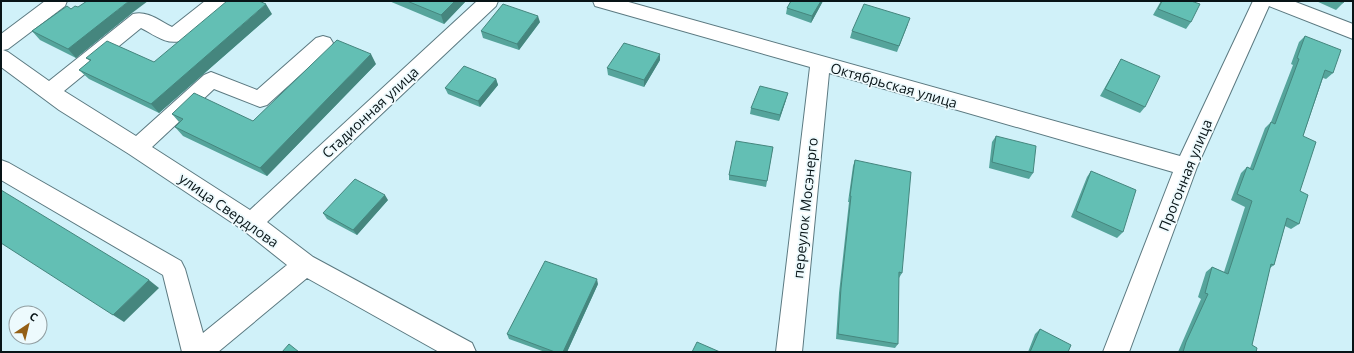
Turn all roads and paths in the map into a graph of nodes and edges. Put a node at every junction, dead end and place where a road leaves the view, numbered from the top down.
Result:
1 (58, 1) edge
2 (218, 1) edge
3 (489, 1) edge
4 (602, 1) edge
5 (1262, 1) edge
6 (1275, 1) edge
7 (1353, 32) edge
8 (323, 43) dead end
9 (1, 44) edge
10 (1, 57) edge
11 (820, 64) junction
12 (49, 92) junction
13 (137, 148) junction
14 (1186, 168) junction
15 (1, 169) edge
16 (251, 223) junction
17 (306, 266) junction
18 (195, 352) edge
19 (199, 352) edge
20 (463, 352) edge
21 (789, 352) edge
22 (1116, 352) edge

1 - 9 street
2 - 12 street
3 - 16 street, Стадионная улица
4 - 11 street, Октябрьская улица
5 - 14 street, Прогонная улица
6 - 7 street
8 - 13 street
10 - 12 street, улица Свердлова
11 - 14 street, Октябрьская улица
11 - 21 street, переулок Мосэнерго
12 - 13 street, улица Свердлова
13 - 16 street, улица Свердлова
14 - 22 street, Прогонная улица
15 - 18 street
16 - 17 street, улица Свердлова
17 - 19 street
17 - 20 street, улица Свердлова

